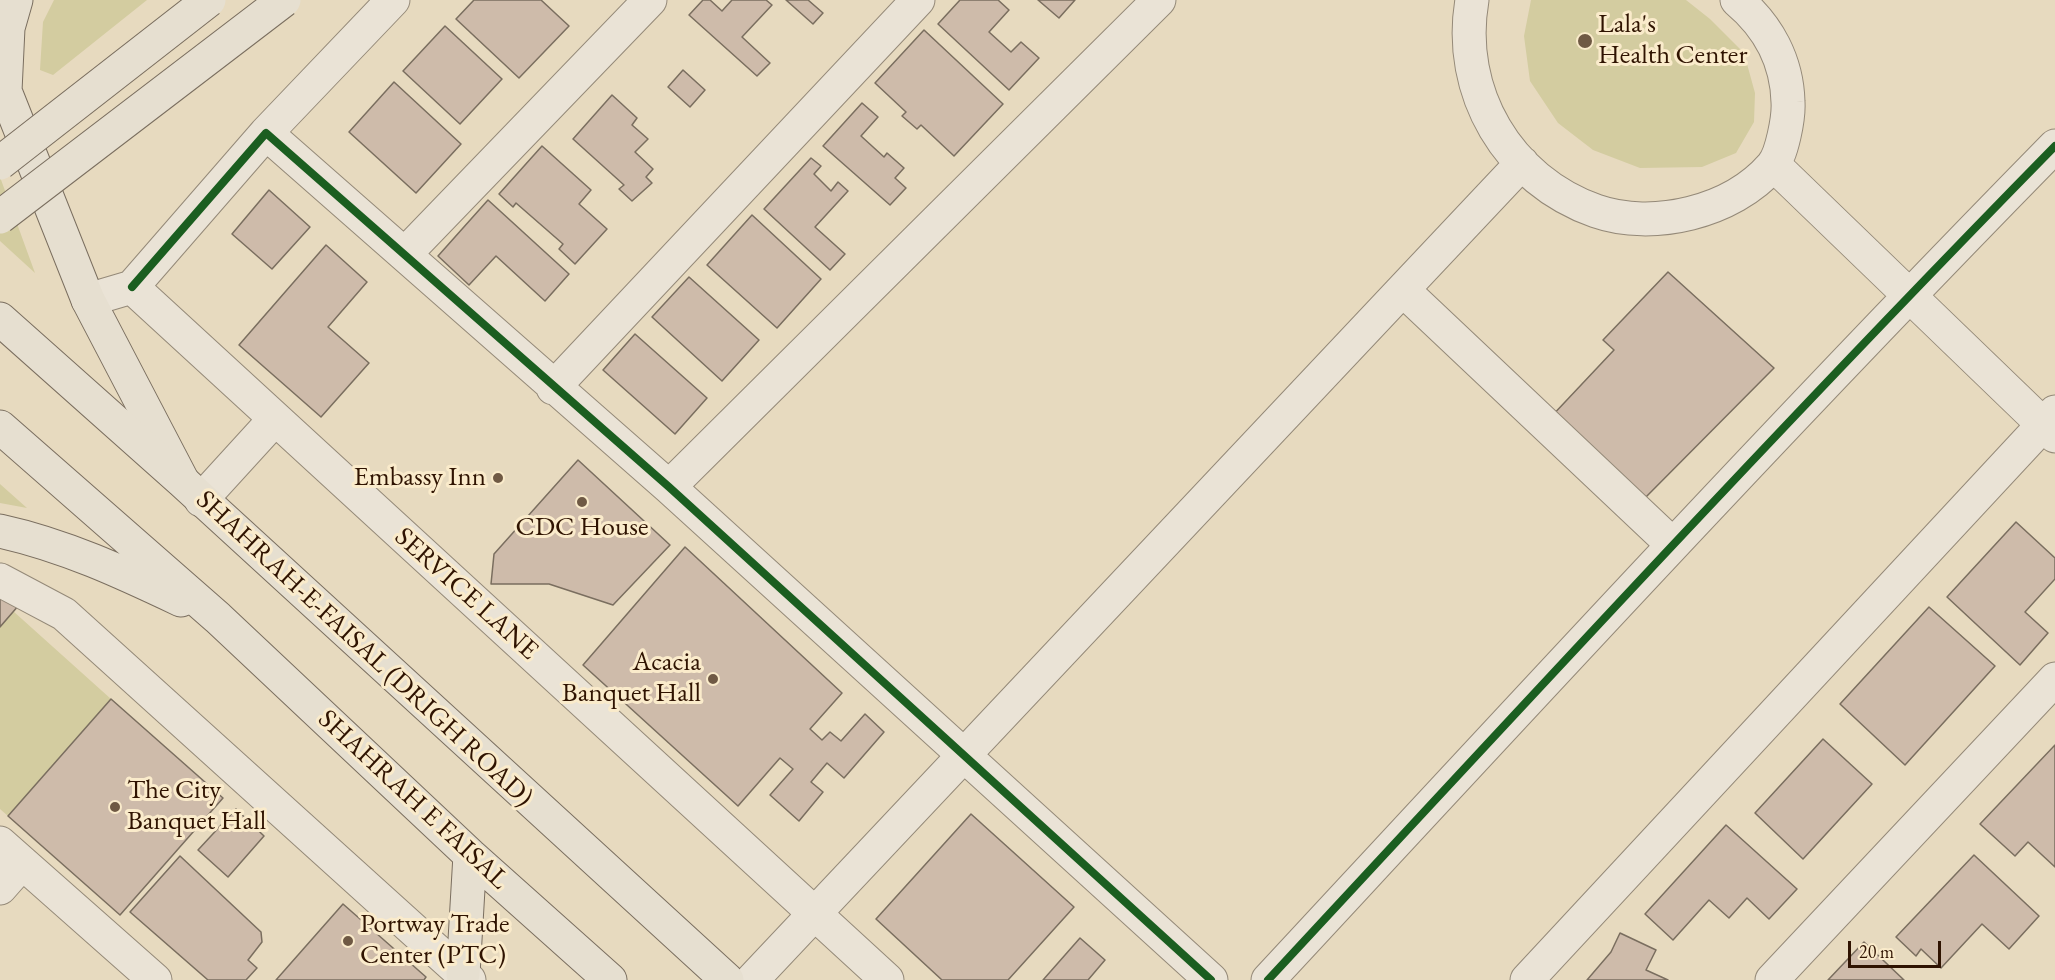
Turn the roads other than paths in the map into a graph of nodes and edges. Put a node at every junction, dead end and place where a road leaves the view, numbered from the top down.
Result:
1 (209, 0) edge
2 (284, 0) edge
3 (393, 0) edge
4 (650, 0) edge
5 (918, 0) edge
6 (1159, 0) edge
7 (1472, 0) edge
8 (1740, 1) edge
9 (12, 14) edge
10 (266, 133) junction
11 (2055, 146) edge
12 (0, 163) edge
13 (1522, 163) junction
14 (1773, 165) junction
15 (0, 217) edge
16 (405, 254) junction
17 (132, 287) junction
18 (1403, 290) junction
19 (1909, 294) junction
20 (88, 300) junction
21 (0, 319) edge
22 (553, 388) junction
23 (274, 420) junction
24 (2051, 424) edge
25 (0, 427) edge
26 (669, 488) junction
27 (192, 490) junction
28 (0, 531) edge
29 (1672, 545) junction
30 (0, 580) edge
31 (218, 618) junction
32 (2055, 679) edge
33 (964, 756) junction
34 (11, 853) edge
35 (470, 855) junction
36 (0, 888) edge
37 (816, 912) junction
38 (466, 977) edge
39 (152, 979) edge
40 (610, 980) edge
41 (727, 980) edge
42 (752, 980) edge
43 (887, 980) edge
44 (1211, 980) edge
45 (1268, 980) edge
46 (1527, 980) edge
47 (1772, 980) edge

1 - 12 main road, bridge
2 - 15 main road, bridge
3 - 10 street
4 - 16 street
5 - 22 street
6 - 26 street
7 - 13 street
8 - 14 street
9 - 20 main road
10 - 16 street
10 - 17 street
11 - 19 street
13 - 14 street
13 - 18 street
14 - 19 street
16 - 22 street
17 - 20 street
17 - 23 street, SERVICE LANE
18 - 29 street
18 - 33 street
19 - 24 street
19 - 29 street
20 - 27 main road
21 - 27 main road, SHAHRAH-E-FAISAL (DRIGH ROAD)
22 - 26 street
23 - 27 street
23 - 37 street, SERVICE LANE
24 - 46 street
25 - 31 main road
26 - 33 street
27 - 41 main road, SHAHRAH-E-FAISAL (DRIGH ROAD)
28 - 31 main road
29 - 45 street
30 - 38 street
31 - 35 main road, SHAHRAH E FAISAL
32 - 47 street
33 - 37 street
33 - 44 street
34 - 36 street
34 - 39 street
35 - 38 main road
35 - 40 main road, SHAHRAH E FAISAL
37 - 42 street
37 - 43 street, SERVICE LANE

